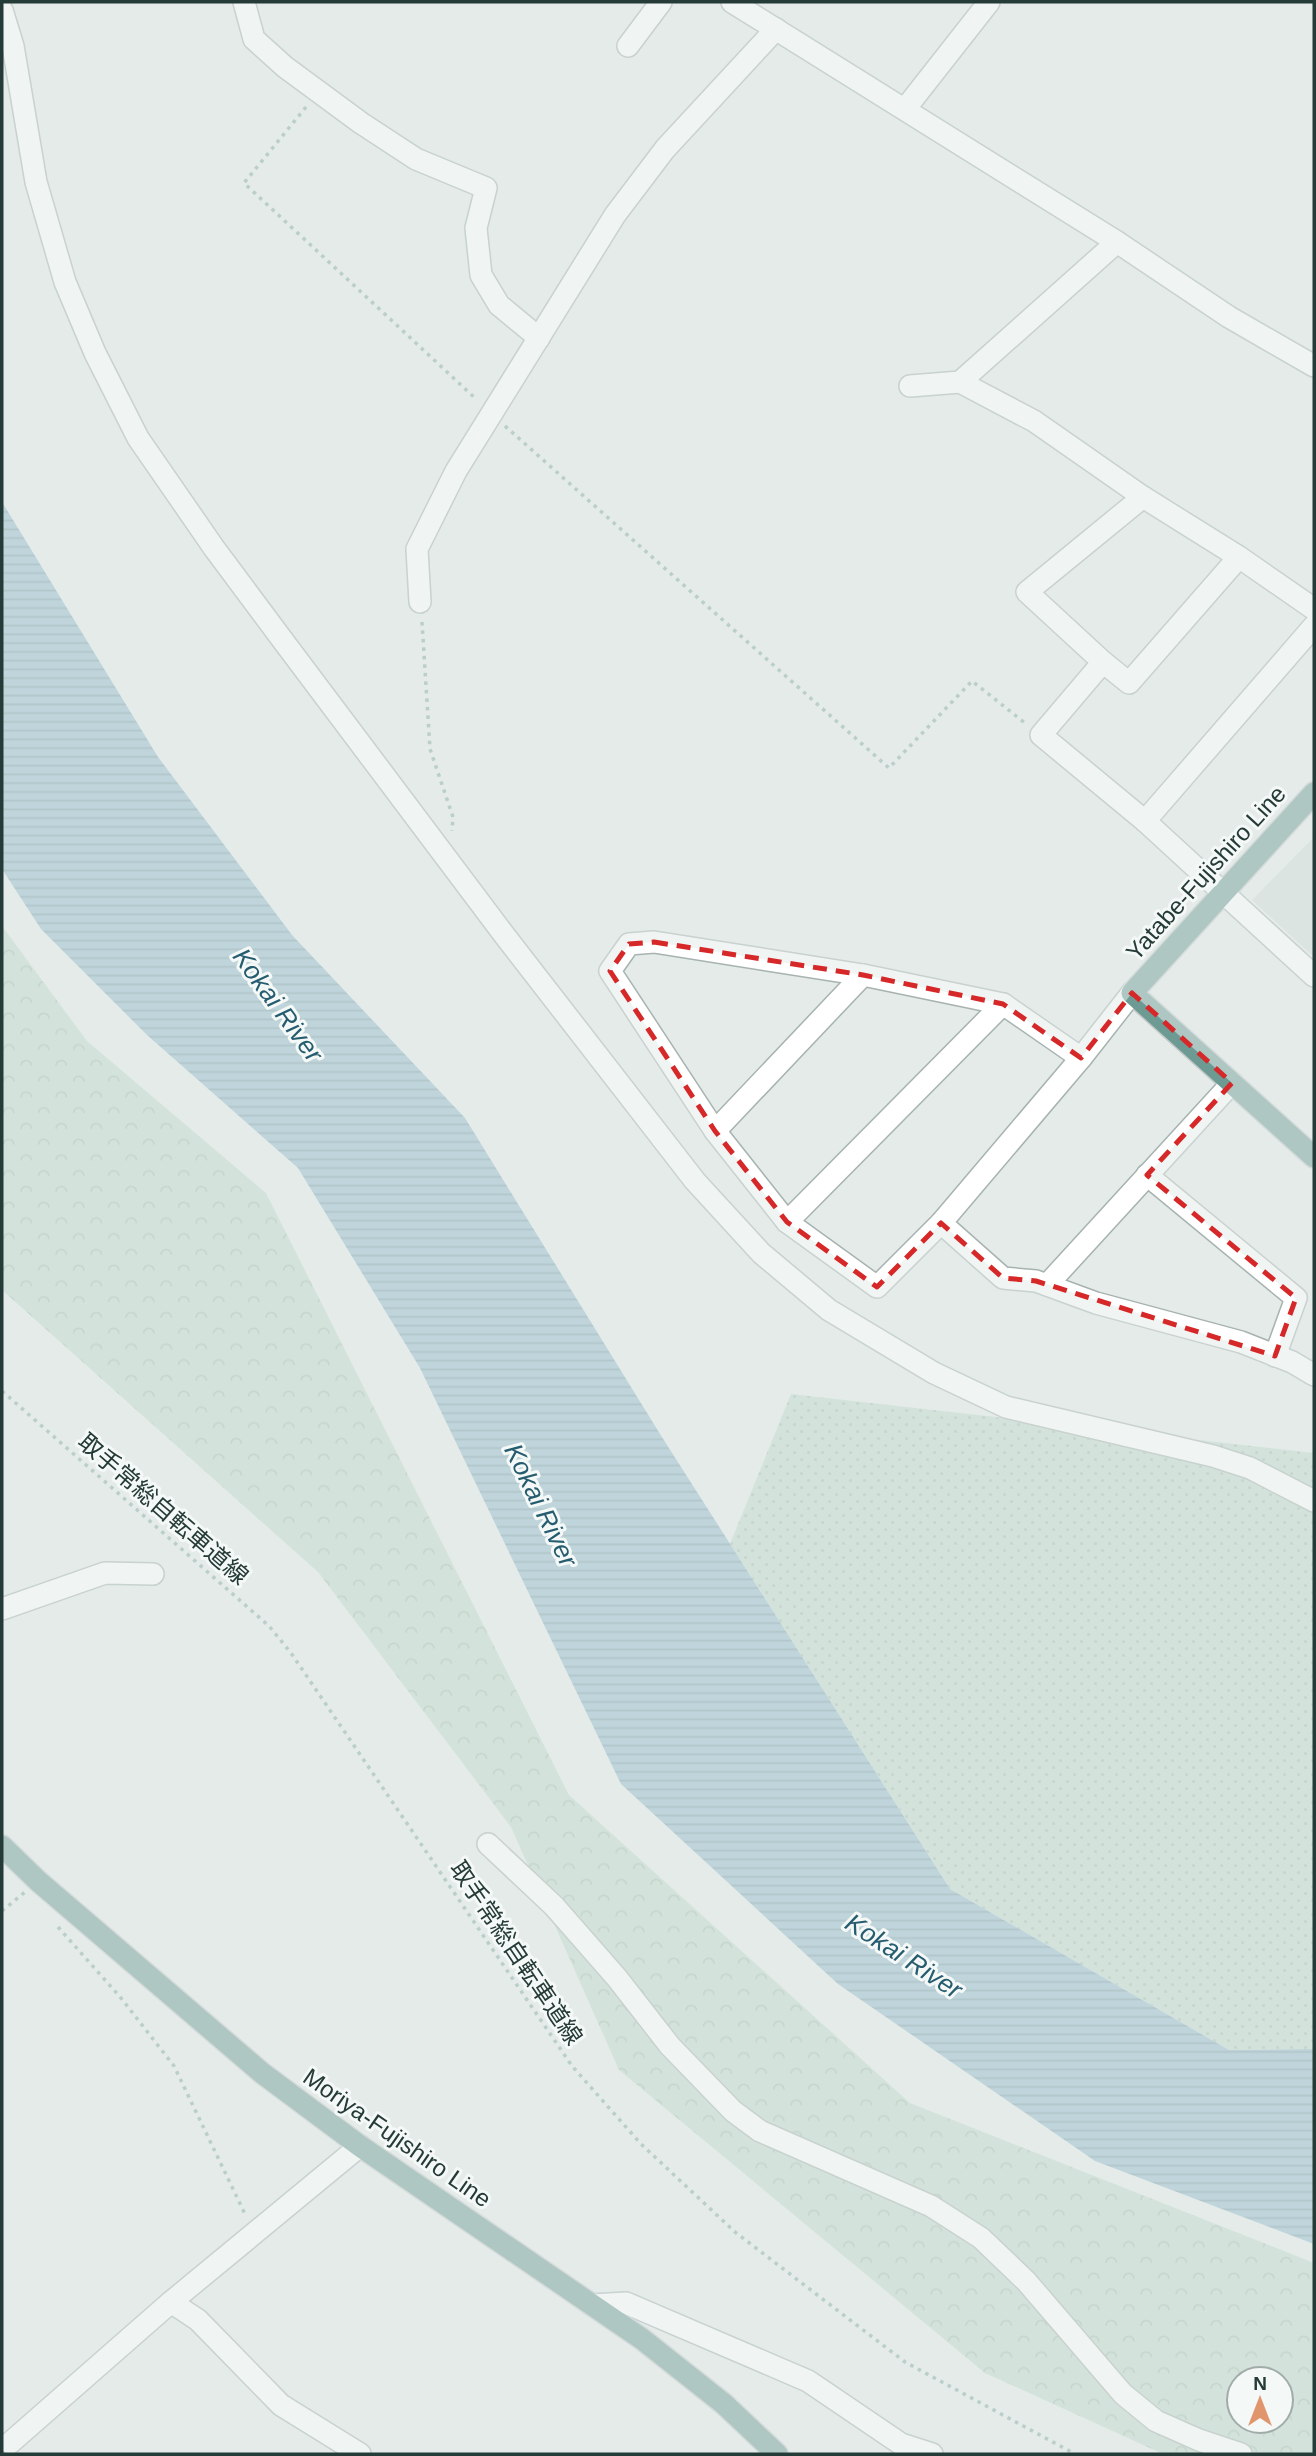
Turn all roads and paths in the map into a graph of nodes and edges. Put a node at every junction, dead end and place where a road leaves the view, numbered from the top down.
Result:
1 (244, 2) edge
2 (661, 2) edge
3 (732, 2) edge
4 (989, 2) edge
5 (2, 10) edge
6 (776, 29) junction
7 (628, 46) dead end
8 (318, 92) junction
9 (905, 109) junction
10 (1117, 242) junction
11 (539, 338) junction
12 (1314, 366) edge
13 (960, 382) junction
14 (910, 386) dead end
15 (492, 414) junction
16 (1143, 498) junction
17 (1239, 558) junction
18 (421, 602) joint
19 (1314, 609) edge
20 (1314, 626) edge
21 (1103, 662) junction
22 (1041, 735) junction
23 (1314, 793) edge
24 (1145, 821) junction
25 (451, 861) junction
26 (1223, 893) junction
27 (863, 975) junction
28 (1314, 976) edge
29 (1132, 993) junction
30 (1003, 1004) junction
31 (1081, 1058) junction
32 (1232, 1083) junction
33 (715, 1130) junction
34 (1314, 1157) edge
35 (1147, 1175) junction
36 (787, 1222) junction
37 (941, 1223) junction
38 (1047, 1285) junction
39 (1275, 1356) junction
40 (1314, 1375) edge
41 (2, 1391) edge
42 (1314, 1501) edge
43 (153, 1574) dead end
44 (2, 1609) edge
45 (488, 1844) dead end
46 (2, 1846) edge
47 (38, 1881) junction
48 (2, 1911) edge
49 (52, 1920) dead end
50 (360, 2146) junction
51 (254, 2233) junction
52 (171, 2302) junction
53 (592, 2305) junction
54 (11, 2445) edge
55 (360, 2454) edge
56 (777, 2454) edge
57 (932, 2454) edge
58 (1075, 2454) edge
59 (1241, 2454) edge

1 - 8 street
2 - 7 street
3 - 6 street
4 - 9 street
5 - 25 street
6 - 9 street
6 - 11 street
8 - 11 street
8 - 15 path
9 - 10 street
10 - 12 street
10 - 13 street
11 - 15 street
13 - 14 street
13 - 16 street
15 - 18 street
15 - 22 path
16 - 17 street
16 - 21 street
17 - 19 street
17 - 21 street
18 - 25 path
20 - 24 street
21 - 22 street
22 - 24 street
23 - 26 main road, Yatabe-Fujishiro Line
24 - 26 street
25 - 42 street
26 - 28 street
26 - 29 main road, Yatabe-Fujishiro Line
27 - 30 street
27 - 33 street
27 - 33 street
29 - 31 street
29 - 32 main road, Yatabe-Fujishiro Line
30 - 31 street
30 - 36 street
31 - 37 street
32 - 34 main road, Yatabe-Fujishiro Line
32 - 35 street
33 - 36 street
35 - 38 street
35 - 39 street
36 - 37 street
37 - 38 street
38 - 39 street
39 - 40 street
41 - 58 path, 取手常総自転車道線
43 - 44 street
45 - 59 street
46 - 47 main road, Moriya-Fujishiro Line
47 - 48 path
47 - 50 main road, Moriya-Fujishiro Line
49 - 51 path
50 - 51 street
50 - 53 main road, Moriya-Fujishiro Line
51 - 52 street
52 - 54 street
52 - 55 street
53 - 56 main road, Moriya-Fujishiro Line
53 - 57 street

